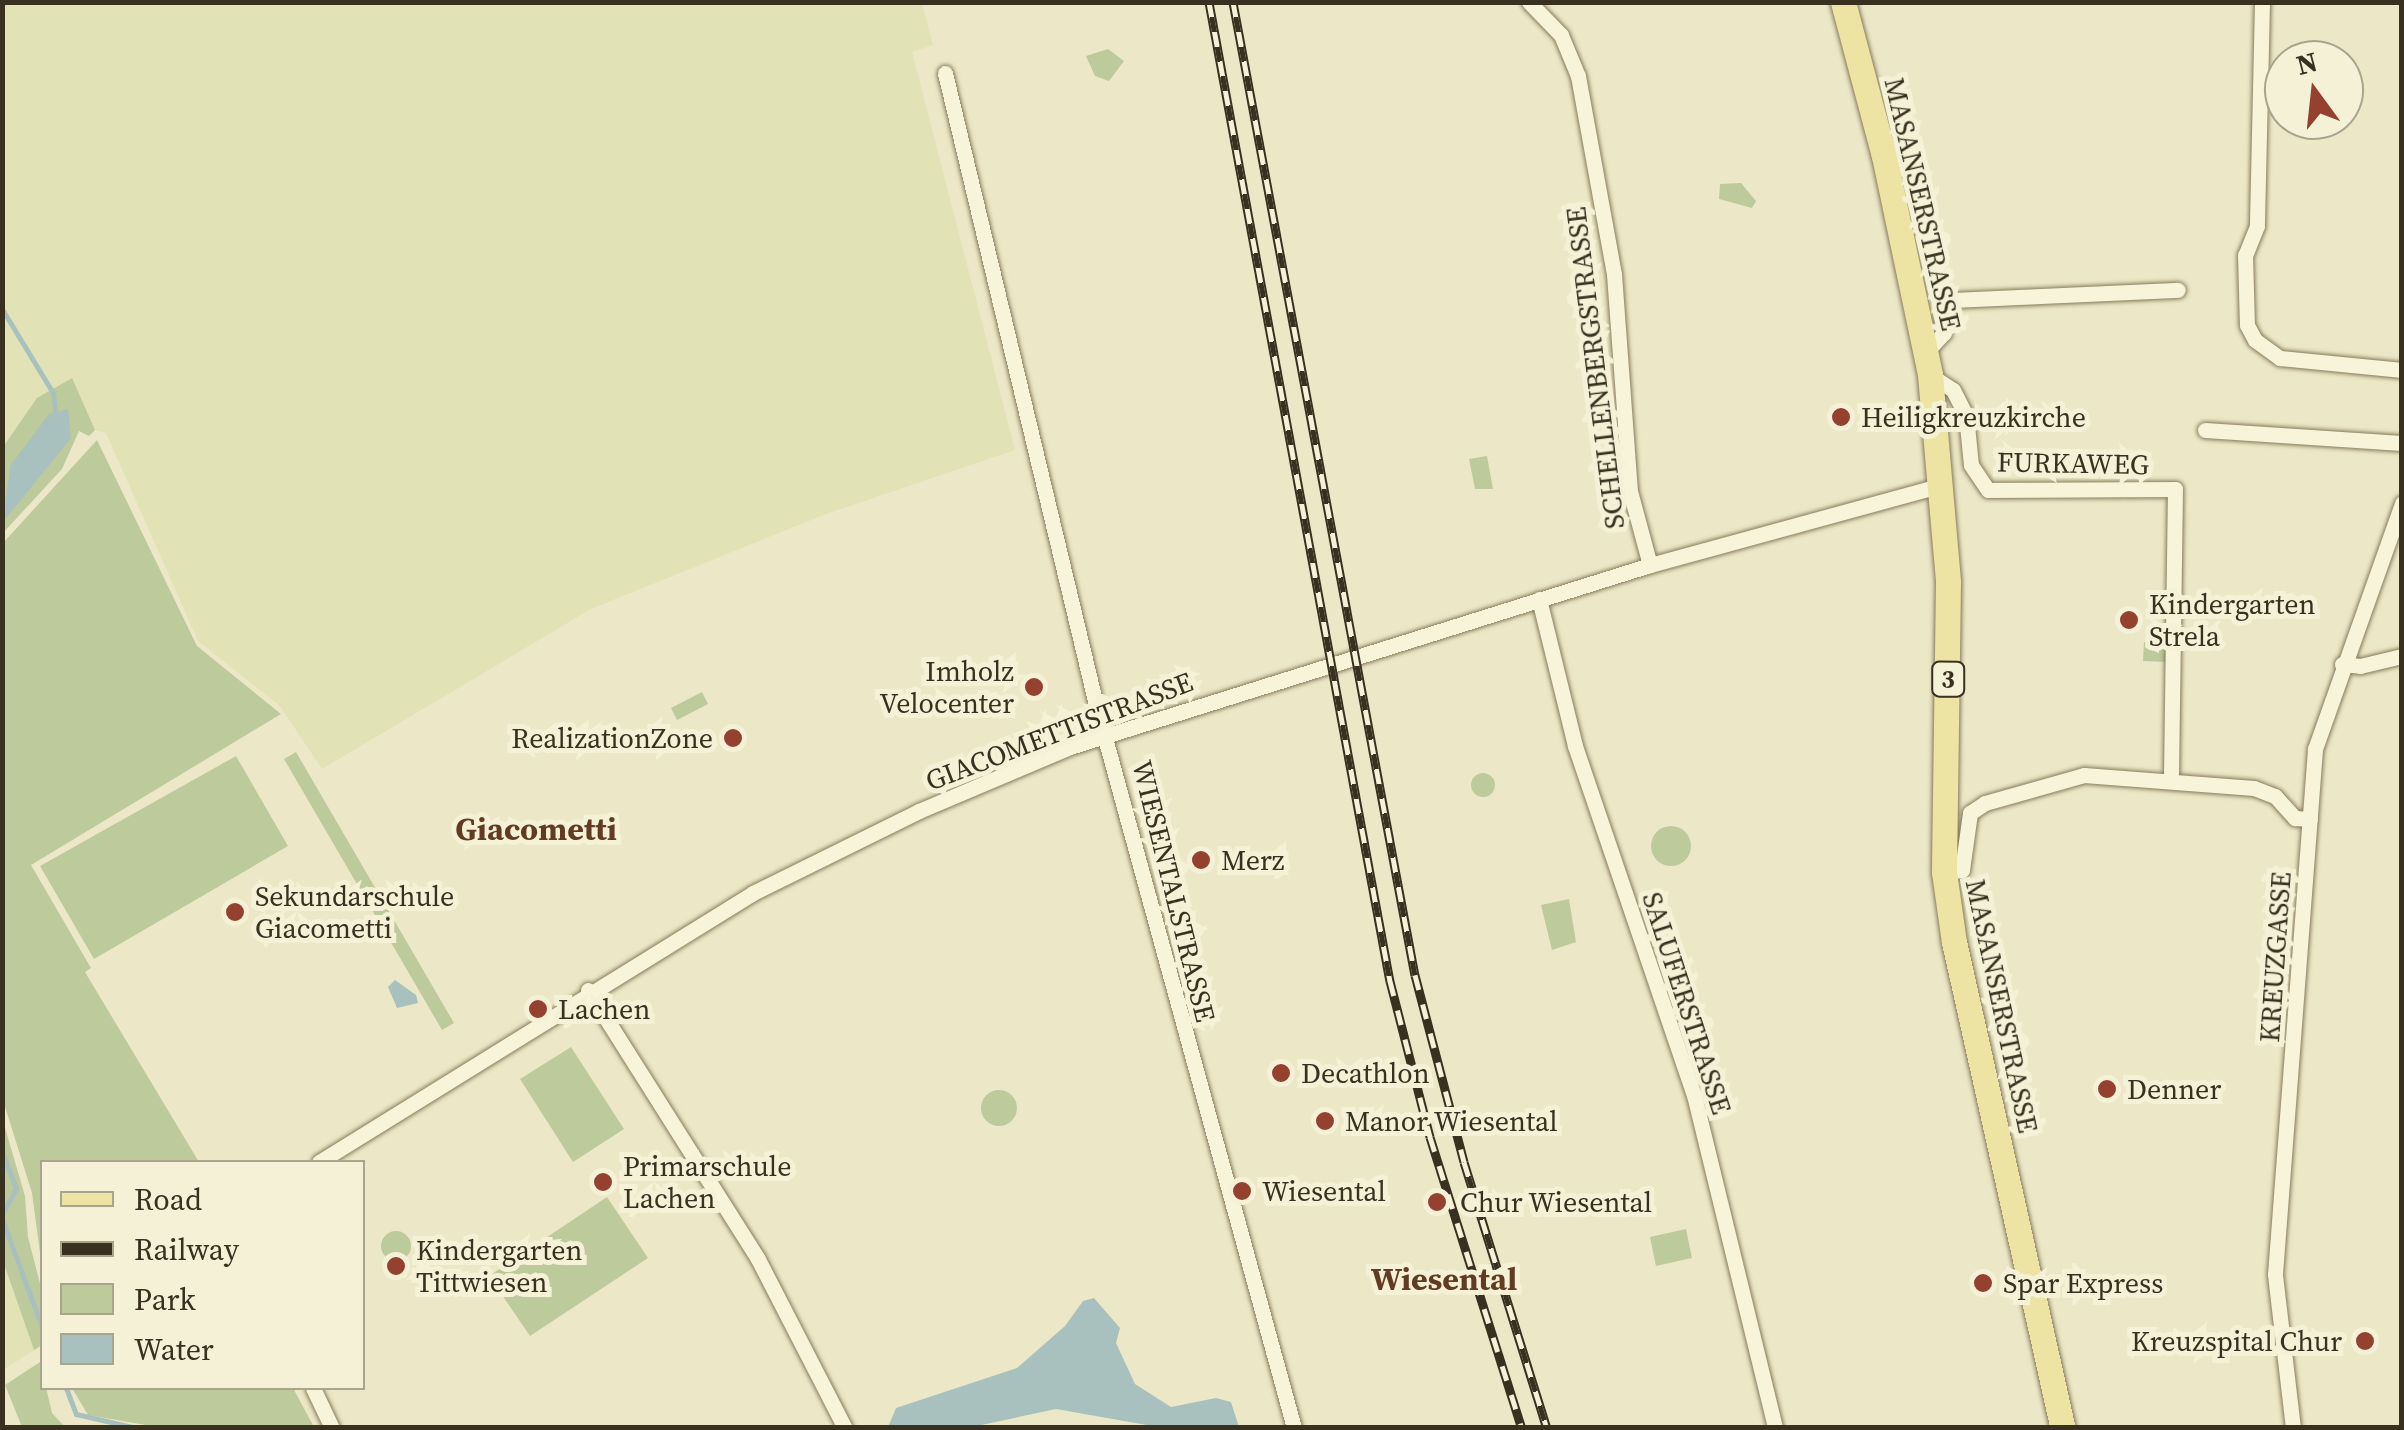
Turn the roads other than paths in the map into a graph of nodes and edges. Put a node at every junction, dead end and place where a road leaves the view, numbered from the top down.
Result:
1 (1530, 2) edge
2 (2262, 2) edge
3 (1847, 4) edge
4 (945, 72) dead end
5 (2178, 290) dead end
6 (1928, 363) junction
7 (2402, 370) edge
8 (2205, 430) dead end
9 (2402, 443) edge
10 (1942, 485) junction
11 (2402, 503) edge
12 (1650, 565) junction
13 (1539, 599) junction
14 (2402, 656) edge
15 (2342, 664) junction
16 (1106, 735) junction
17 (2170, 781) junction
18 (2310, 820) junction
19 (1944, 872) junction
20 (588, 990) junction
21 (323, 1160) edge
22 (314, 1390) edge
23 (332, 1428) edge
24 (845, 1428) edge
25 (1294, 1428) edge
26 (1775, 1428) edge
27 (2064, 1428) edge
28 (2293, 1428) edge

1 - 12 street, SCHELLENBERGSTRASSE
2 - 7 street
3 - 6 main road, MASANSERSTRASSE / 3
4 - 16 street, WIESENTALSTRASSE
5 - 6 street
6 - 10 main road, MASANSERSTRASSE / 3
6 - 17 street, FURKAWEG
8 - 9 street
10 - 12 street, GIACOMETTISTRASSE
10 - 19 main road, MASANSERSTRASSE / 3
11 - 15 street, KREUZGASSE
12 - 13 street, GIACOMETTISTRASSE
13 - 16 street, GIACOMETTISTRASSE
13 - 26 street, SALUFERSTRASSE
14 - 15 street
15 - 18 street, KREUZGASSE
16 - 20 street, GIACOMETTISTRASSE
16 - 25 street, WIESENTALSTRASSE
17 - 18 street
17 - 19 street
18 - 28 street, KREUZGASSE
19 - 27 main road, MASANSERSTRASSE / 3
20 - 21 street, GIACOMETTISTRASSE
20 - 24 street
22 - 23 street

